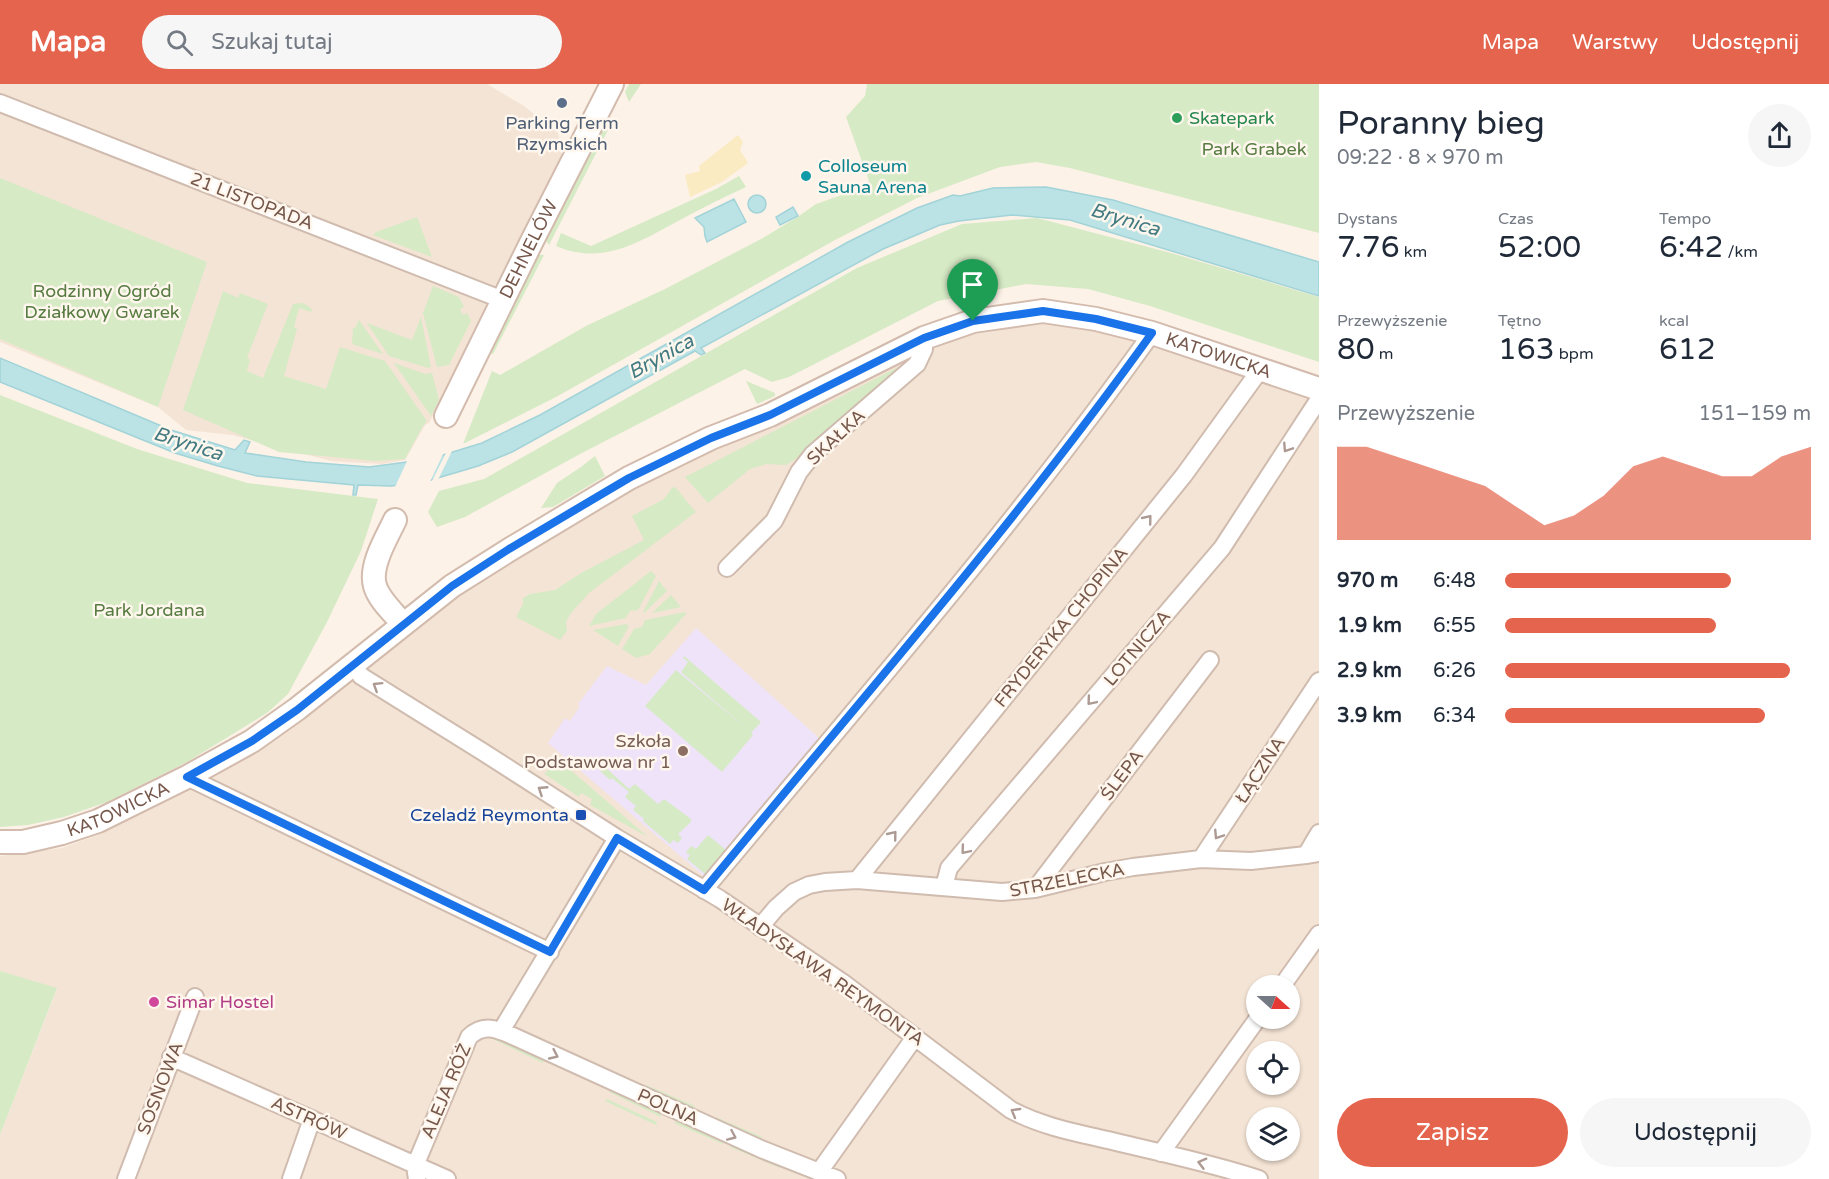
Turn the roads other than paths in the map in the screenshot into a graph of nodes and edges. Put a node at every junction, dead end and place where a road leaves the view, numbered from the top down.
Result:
1 (612, 84) edge
2 (0, 104) edge
3 (503, 300) junction
4 (1152, 333) junction
5 (924, 338) junction
6 (1260, 370) junction
7 (1319, 389) edge
8 (1319, 399) edge
9 (447, 416) dead end
10 (395, 520) dead end
11 (727, 568) dead end
12 (403, 624) junction
13 (1210, 660) dead end
14 (353, 665) junction
15 (1319, 681) edge
16 (187, 777) junction
17 (1319, 833) edge
18 (617, 838) junction
19 (0, 842) edge
20 (1312, 854) edge
21 (1202, 859) junction
22 (857, 880) junction
23 (944, 887) junction
24 (1035, 889) junction
25 (704, 890) junction
26 (760, 927) junction
27 (1319, 934) edge
28 (550, 952) junction
29 (1290, 975) edge
30 (195, 997) dead end
31 (1250, 1029) edge
32 (501, 1031) junction
33 (915, 1037) junction
34 (171, 1057) junction
35 (312, 1119) junction
36 (1161, 1153) junction
37 (416, 1172) edge
38 (819, 1172) junction
39 (126, 1179) edge
40 (291, 1179) edge
41 (447, 1179) edge
42 (837, 1179) edge
43 (1259, 1179) edge

1 - 3 street, DEHNELÓW
2 - 3 street, 21 LISTOPADA
3 - 9 street, DEHNELÓW
4 - 5 street, KATOWICKA
4 - 6 street, KATOWICKA
4 - 25 street
5 - 11 street, SKAŁKA
5 - 12 street, KATOWICKA
6 - 7 street, KATOWICKA
22 -> 6 street, FRYDERYKA CHOPINA
8 -> 23 street, LOTNICZA
10 - 12 street
12 - 14 street, KATOWICKA
13 - 24 street, ŚLEPA
14 - 16 street, KATOWICKA
18 -> 14 street, WŁADYSŁAWA REYMONTA
15 -> 21 street, ŁĄCZNA
16 - 19 street, KATOWICKA
16 - 28 street
17 - 20 street
18 - 25 street, WŁADYSŁAWA REYMONTA
18 - 28 street
20 - 21 street, STRZELECKA
21 - 24 street, STRZELECKA
22 - 23 street, STRZELECKA
22 - 26 street, STRZELECKA
23 - 24 street, STRZELECKA
25 - 26 street, WŁADYSŁAWA REYMONTA
26 - 33 street, WŁADYSŁAWA REYMONTA
27 - 29 street
28 - 32 street
30 - 34 street, SOSNOWA
31 - 36 street
32 - 37 street, ALEJA RÓŻ
32 -> 38 street, POLNA
36 -> 33 street, WŁADYSŁAWA REYMONTA
33 - 38 street
34 - 35 street, ASTRÓW
34 - 39 street, SOSNOWA
35 - 37 street, ASTRÓW
35 - 40 street
43 -> 36 street, WŁADYSŁAWA REYMONTA
37 - 41 street, ASTRÓW
38 - 42 street, POLNA

